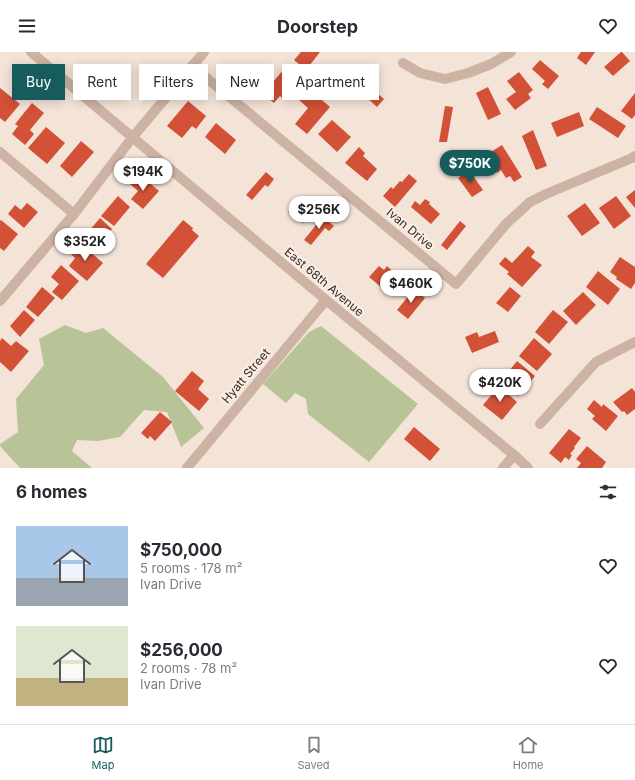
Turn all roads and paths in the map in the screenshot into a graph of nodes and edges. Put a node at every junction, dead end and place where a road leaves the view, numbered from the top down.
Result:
1 (31, 52) edge
2 (204, 52) edge
3 (511, 52) edge
4 (403, 63) dead end
5 (194, 64) edge
6 (208, 79) edge
7 (164, 100) edge
8 (132, 138) junction
9 (0, 152) edge
10 (635, 156) edge
11 (74, 214) junction
12 (326, 300) junction
13 (0, 301) edge
14 (635, 342) edge
15 (540, 424) dead end
16 (514, 455) junction
17 (187, 468) edge
18 (503, 468) edge
19 (528, 468) edge

1 - 8 street, East 68th Avenue
2 - 5 street
3 - 4 street
6 - 10 street, Ivan Drive
7 - 8 street
8 - 11 street
8 - 12 street, East 68th Avenue
9 - 11 street
11 - 13 street
12 - 16 street, East 68th Avenue
12 - 17 street, Hyatt Street
14 - 15 street
16 - 18 street
16 - 19 street, East 68th Avenue

